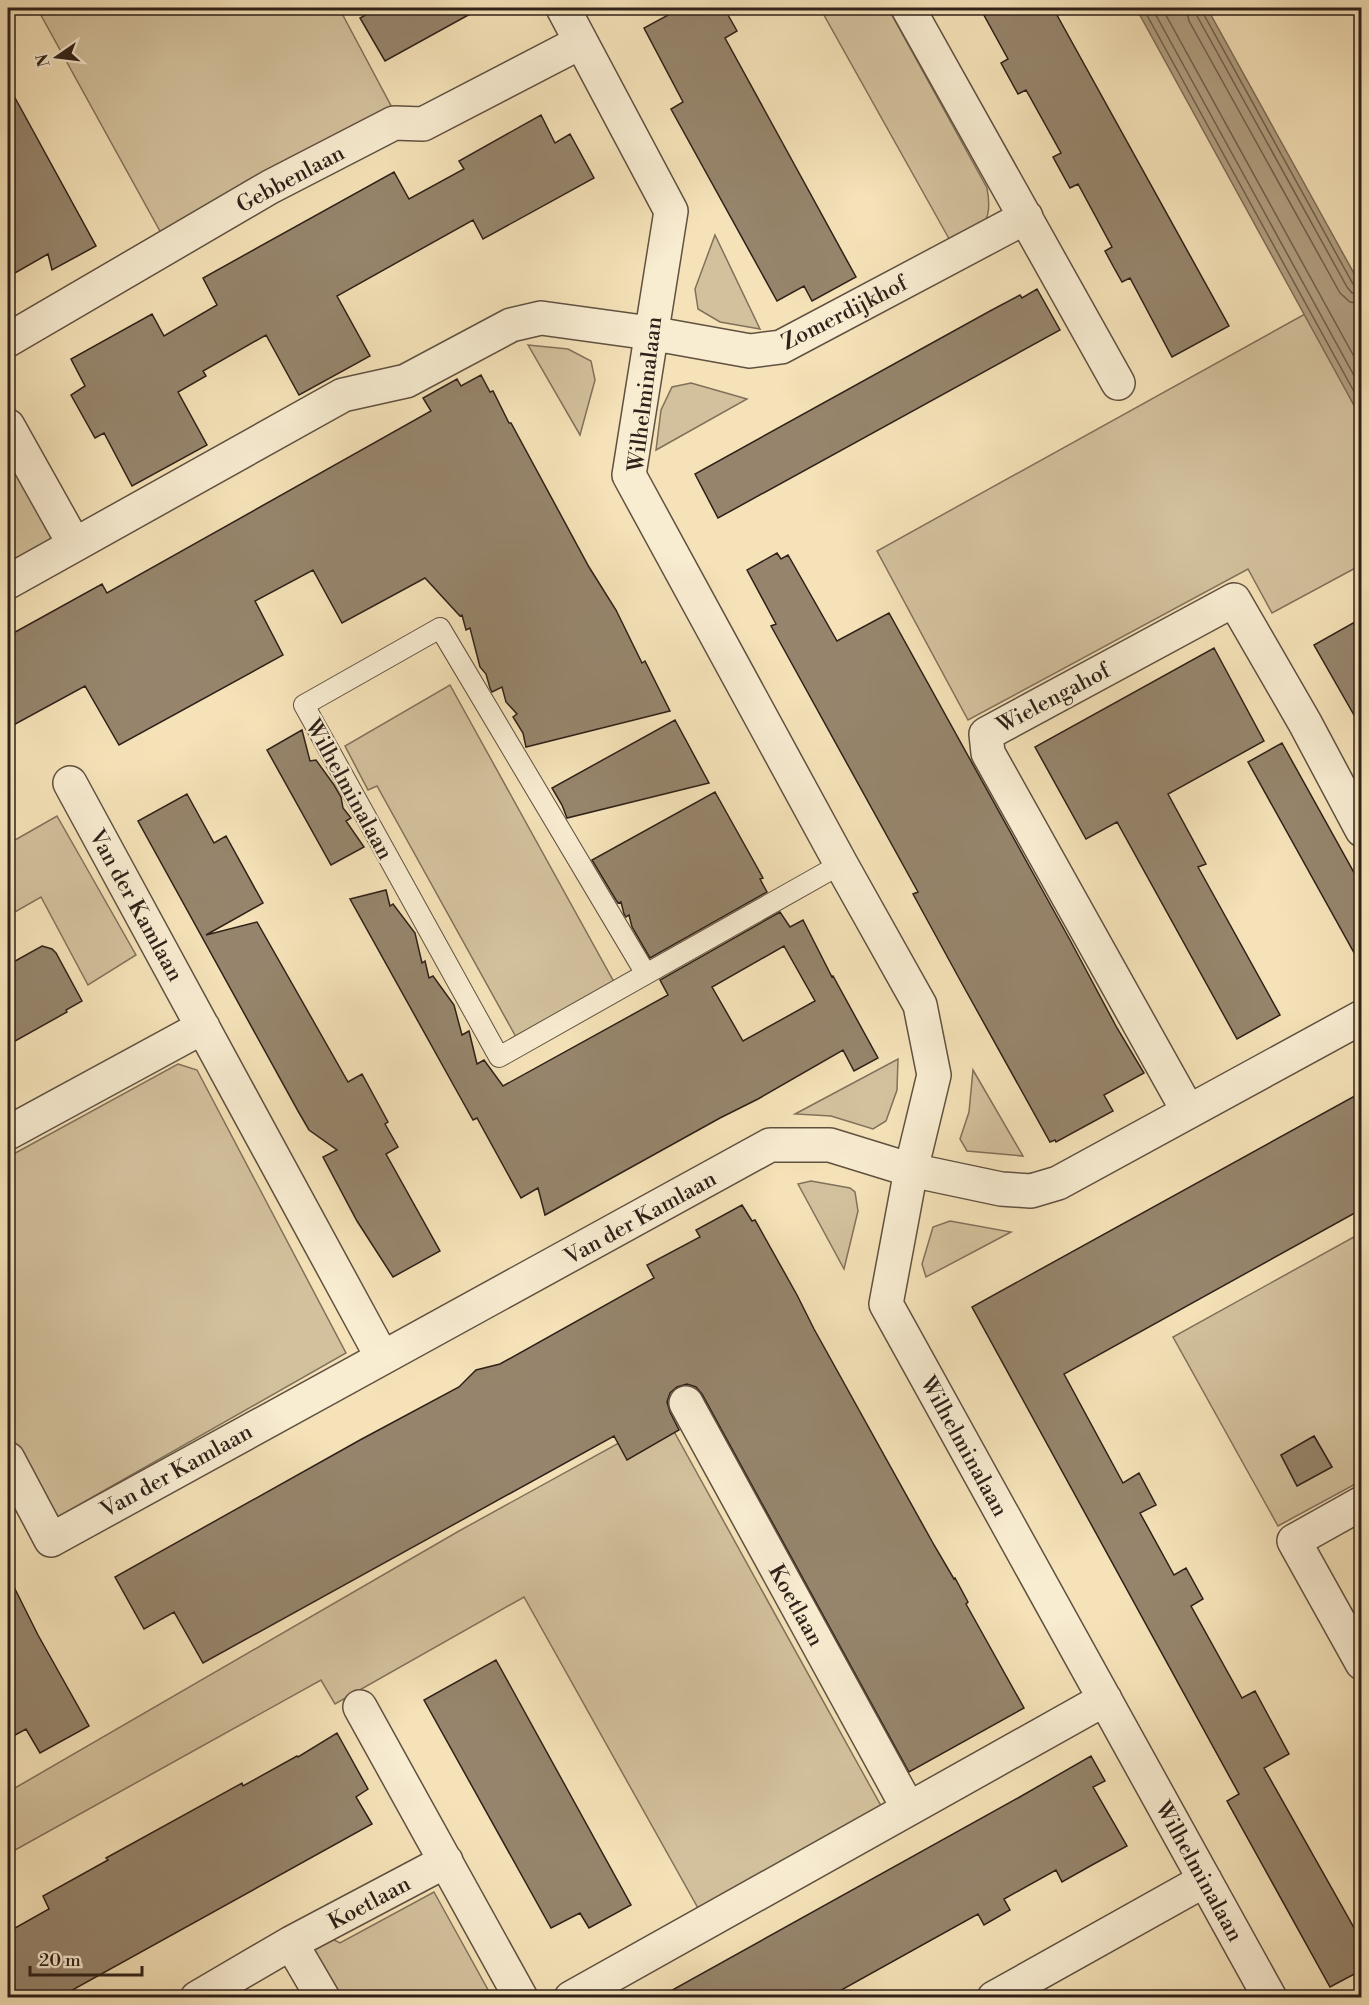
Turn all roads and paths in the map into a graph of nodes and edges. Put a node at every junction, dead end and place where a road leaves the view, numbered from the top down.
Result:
1 (563, 8) edge
2 (908, 8) edge
3 (581, 42) junction
4 (1026, 217) junction
5 (650, 333) junction
6 (8, 340) edge
7 (1118, 383) dead end
8 (8, 426) edge
9 (74, 544) junction
10 (8, 582) edge
11 (70, 783) dead end
12 (1362, 830) edge
13 (841, 864) junction
14 (646, 974) junction
15 (1362, 1017) edge
16 (203, 1027) junction
17 (1188, 1111) junction
18 (8, 1133) edge
19 (911, 1170) junction
20 (382, 1357) junction
21 (686, 1403) dead end
22 (8, 1459) edge
23 (1362, 1503) edge
24 (1362, 1663) edge
25 (1105, 1699) junction
26 (360, 1707) dead end
27 (908, 1808) junction
28 (446, 1862) junction
29 (1205, 1881) junction
30 (291, 1943) junction
31 (197, 1998) edge
32 (323, 1998) edge
33 (521, 1998) edge
34 (570, 1998) edge
35 (994, 1998) edge
36 (1270, 1998) edge

1 - 3 street, Wilhelminalaan
2 - 4 street
3 - 5 street, Wilhelminalaan
3 - 6 street, Gebbenlaan
4 - 5 street, Zomerdijkhof
4 - 7 street
5 - 9 street
5 - 13 street, Wilhelminalaan
8 - 9 street
9 - 10 street
11 - 16 street, Van der Kamlaan
12 - 17 street, Wielengahof
13 - 14 lane, Wilhelminalaan
13 - 19 street, Wilhelminalaan
14 - 14 lane, Wilhelminalaan
15 - 17 street
16 - 18 street
16 - 20 street, Van der Kamlaan
17 - 19 street
19 - 20 street, Van der Kamlaan
19 - 25 street, Wilhelminalaan
20 - 22 street, Van der Kamlaan
21 - 27 street, Koetlaan
23 - 24 street
25 - 27 street
25 - 29 street, Wilhelminalaan
26 - 28 street
27 - 34 street
28 - 30 street, Koetlaan
28 - 33 street
29 - 35 street
29 - 36 street, Wilhelminalaan
30 - 31 street, Koetlaan
30 - 32 street

